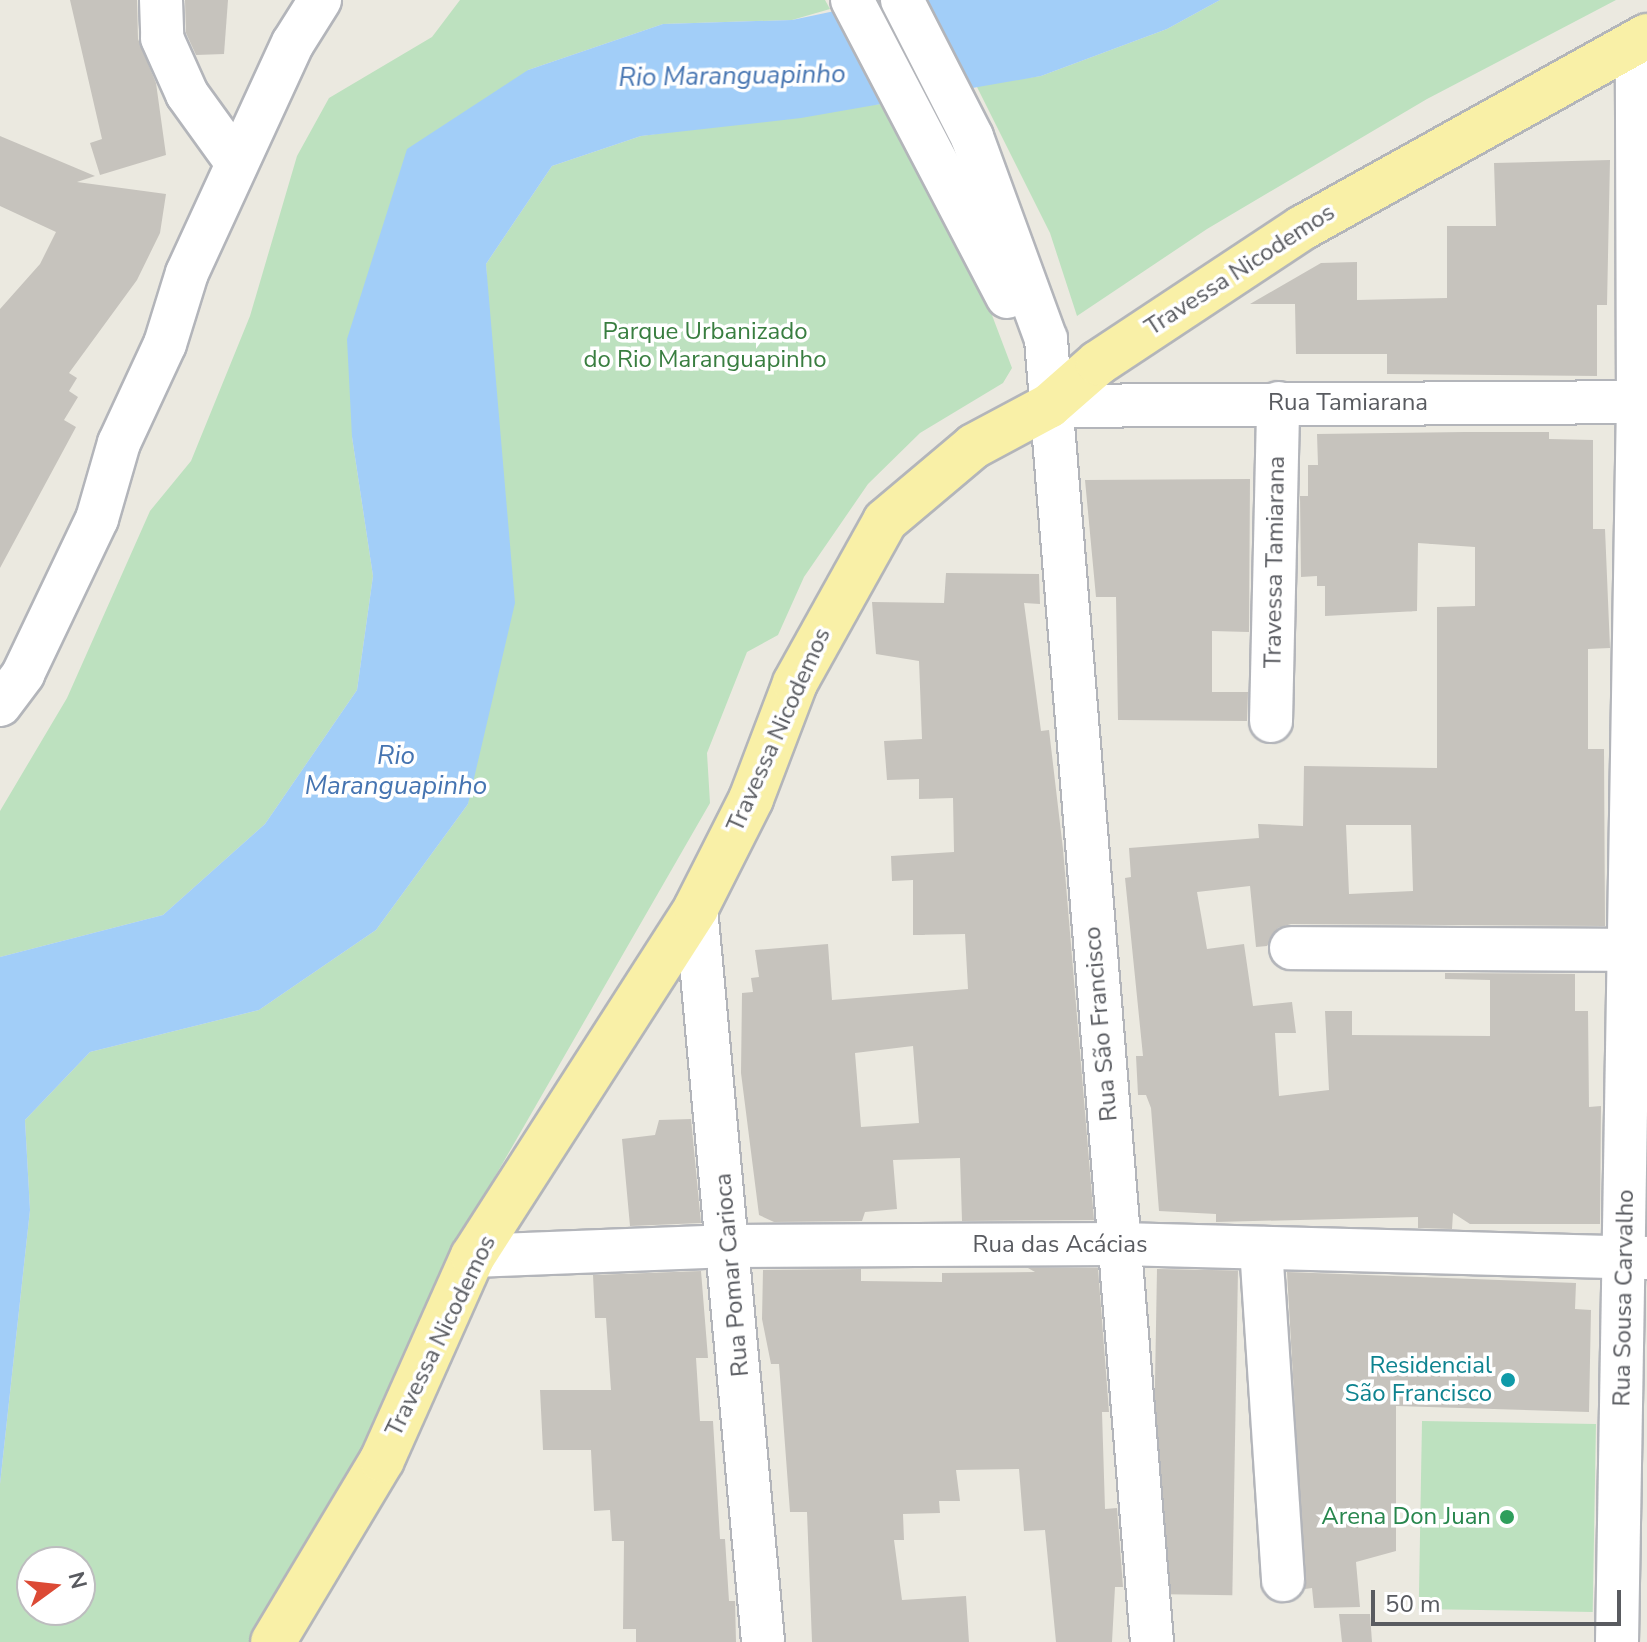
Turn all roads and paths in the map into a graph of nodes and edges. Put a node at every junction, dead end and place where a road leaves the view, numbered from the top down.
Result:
1 (161, 0) edge
2 (320, 0) edge
3 (852, 0) edge
4 (902, 0) edge
5 (1642, 38) edge
6 (236, 162) junction
7 (1643, 402) edge
8 (1278, 403) junction
9 (1049, 406) junction
10 (0, 705) edge
11 (1271, 721) dead end
12 (696, 908) junction
13 (1291, 948) dead end
14 (1630, 950) junction
15 (1120, 1244) junction
16 (731, 1246) junction
17 (1261, 1248) junction
18 (473, 1256) junction
19 (1636, 1258) edge
20 (1283, 1580) dead end
21 (273, 1642) edge
22 (763, 1642) edge
23 (1152, 1642) edge
24 (1617, 1642) edge

1 - 6 street
2 - 6 street
3 - 9 street
4 - 9 street
5 - 7 street, Rua Sousa Carvalho
5 - 9 main road, Travessa Nicodemos
6 - 10 street
7 - 8 street, Rua Tamiarana
7 - 14 street, Rua Sousa Carvalho
8 - 9 street, Rua Tamiarana
8 - 11 street, Travessa Tamiarana
9 - 12 main road, Travessa Nicodemos
9 - 15 street, Rua São Francisco
12 - 16 street, Rua Pomar Carioca
12 - 18 main road, Travessa Nicodemos
13 - 14 street
14 - 19 street, Rua Sousa Carvalho
15 - 16 street, Rua das Acácias
15 - 17 street, Rua das Acácias
15 - 23 street, Rua São Francisco
16 - 18 street, Rua das Acácias
16 - 22 street, Rua Pomar Carioca
17 - 19 street, Rua das Acácias
17 - 20 street
18 - 21 main road, Travessa Nicodemos
19 - 24 street, Rua Sousa Carvalho

